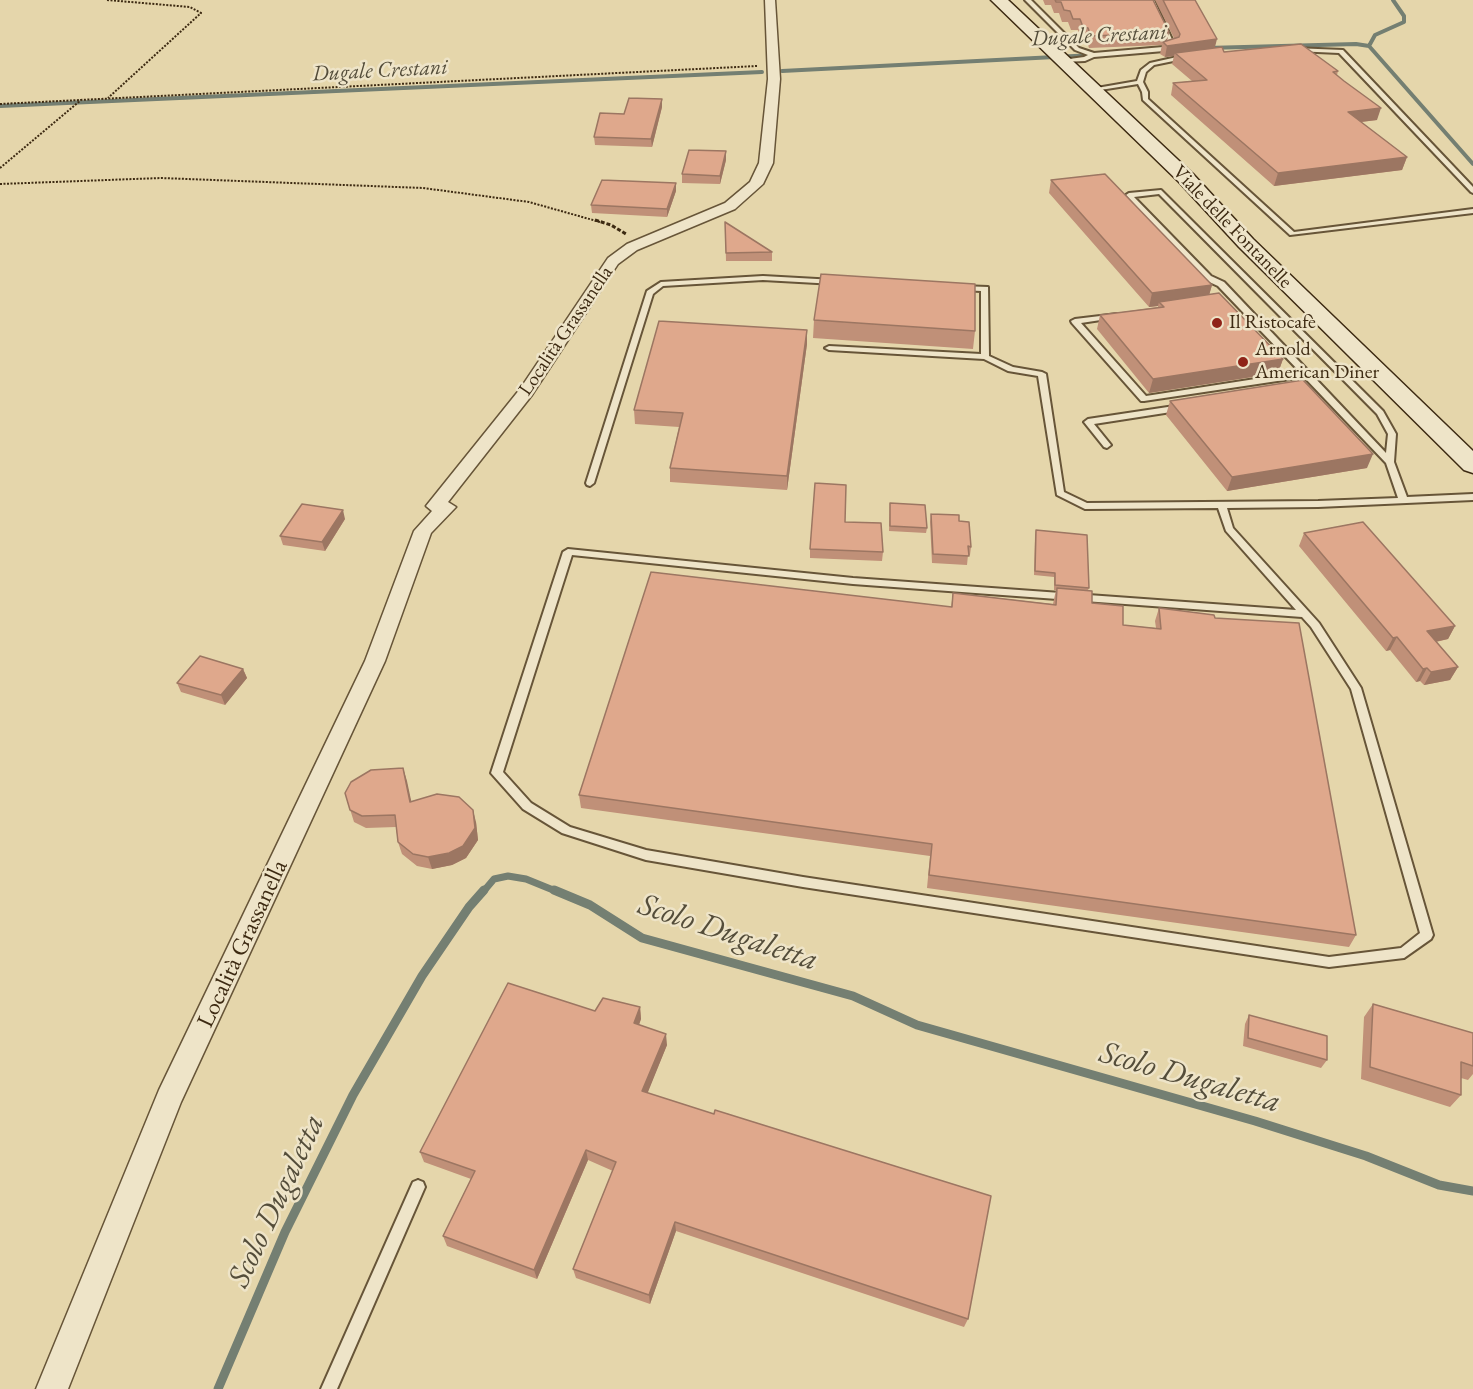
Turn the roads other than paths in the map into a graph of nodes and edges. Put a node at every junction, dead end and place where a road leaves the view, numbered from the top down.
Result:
1 (770, 0) edge
2 (999, 0) edge
3 (1028, 0) edge
4 (1151, 0) edge
5 (1282, 50) edge
6 (1093, 55) junction
7 (1189, 57) edge
8 (1064, 61) junction
9 (1140, 82) junction
10 (1094, 90) junction
11 (1473, 191) edge
12 (1473, 211) edge
13 (845, 282) edge
14 (950, 287) edge
15 (1236, 300) junction
16 (1225, 301) edge
17 (1121, 315) edge
18 (829, 348) dead end
19 (985, 357) junction
20 (1306, 374) junction
21 (1318, 386) junction
22 (1306, 388) edge
23 (1192, 406) edge
24 (1107, 445) dead end
25 (1390, 462) junction
26 (1473, 465) edge
27 (590, 483) dead end
28 (1473, 497) edge
29 (1403, 500) junction
30 (1222, 505) junction
31 (1305, 614) junction
32 (418, 1187) dead end
33 (52, 1389) edge
34 (329, 1389) edge

1 - 33 street, Località Grassanella
2 - 8 main road, Viale delle Fontanelle
3 - 6 lane
4 - 6 lane
5 - 11 lane
6 - 8 lane
7 - 9 lane
8 - 10 main road, Viale delle Fontanelle
9 - 10 lane
9 - 12 lane
10 - 26 main road, Viale delle Fontanelle
13 - 27 lane
14 - 19 lane
15 - 16 lane
15 - 20 lane
15 - 25 lane
17 - 20 lane
18 - 19 lane
19 - 30 lane
20 - 21 lane
21 - 22 lane
21 - 25 lane
23 - 24 lane
25 - 29 lane
28 - 29 lane
29 - 30 lane
30 - 31 lane
31 - 31 lane
32 - 34 lane

